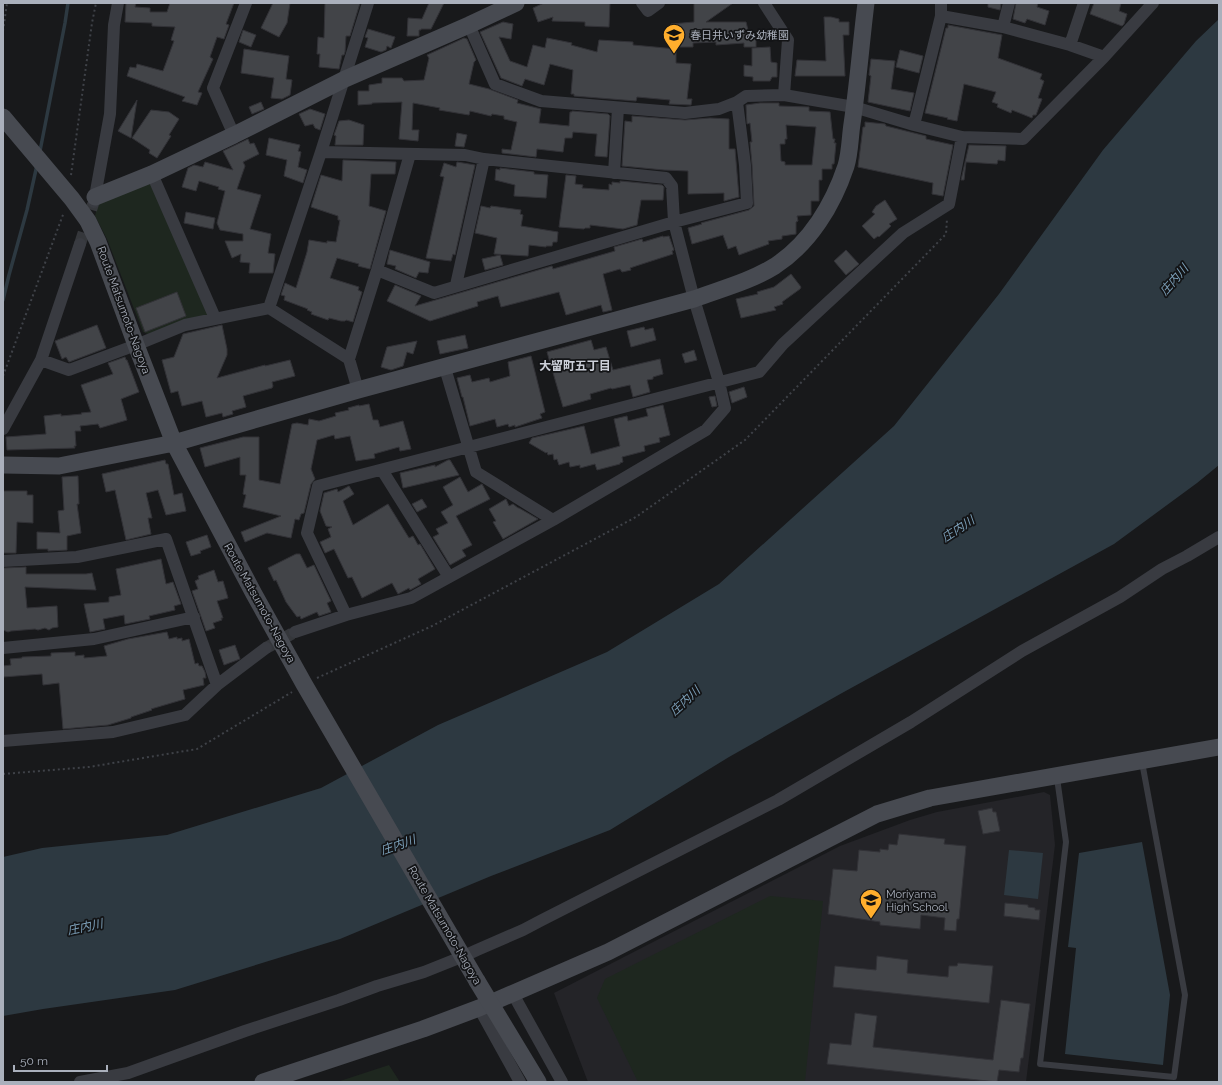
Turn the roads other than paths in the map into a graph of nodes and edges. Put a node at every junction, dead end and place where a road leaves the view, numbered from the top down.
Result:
1 (118, 3) edge
2 (246, 3) edge
3 (368, 3) edge
4 (516, 3) edge
5 (642, 3) edge
6 (659, 3) edge
7 (764, 3) edge
8 (866, 3) edge
9 (941, 3) edge
10 (1009, 3) edge
11 (1084, 3) edge
12 (1153, 3) edge
13 (941, 16) junction
14 (470, 25) junction
15 (1003, 27) junction
16 (1070, 45) junction
17 (1104, 57) junction
18 (344, 79) junction
19 (784, 95) junction
20 (737, 102) junction
21 (854, 107) junction
22 (618, 108) junction
23 (3, 118) edge
24 (914, 126) junction
25 (234, 135) junction
26 (962, 137) junction
27 (321, 152) junction
28 (410, 154) junction
29 (484, 159) junction
30 (614, 173) junction
31 (152, 174) junction
32 (94, 200) joint
33 (674, 222) junction
34 (80, 244) tunnel mouth
35 (377, 270) junction
36 (456, 285) junction
37 (694, 299) junction
38 (269, 308) junction
39 (215, 318) junction
40 (136, 345) junction
41 (349, 359) junction
42 (41, 360) junction
43 (445, 368) junction
44 (719, 382) junction
45 (358, 390) junction
46 (3, 429) edge
47 (174, 443) junction
48 (468, 447) junction
49 (3, 465) edge
50 (382, 470) junction
51 (553, 520) junction
52 (1219, 537) edge
53 (3, 561) edge
54 (449, 578) junction
55 (346, 615) junction
56 (194, 617) junction
57 (295, 632) tunnel mouth
58 (3, 648) edge
59 (266, 648) tunnel mouth
60 (217, 685) junction
61 (3, 741) edge
62 (1219, 747) edge
63 (1142, 761) junction
64 (1056, 776) junction
65 (464, 956) junction
66 (513, 994) junction
67 (479, 1008) junction
68 (80, 1082) edge
69 (262, 1082) edge
70 (520, 1082) edge
71 (538, 1082) edge
72 (562, 1082) edge

1 - 32 street
2 - 25 street
3 - 18 street
4 - 14 street
5 - 6 street
7 - 19 street
8 - 21 street
9 - 13 street
10 - 15 street
11 - 16 street
12 - 17 street
13 - 15 street
13 - 24 street
14 - 18 street
14 - 22 street
15 - 16 street
16 - 17 street
17 - 26 street
18 - 25 street
18 - 27 street
19 - 20 street
19 - 21 street
20 - 22 street
20 - 33 street
21 - 24 street
21 - 37 street
22 - 30 street
23 - 40 street, Route Matsumoto-Nagoya
24 - 26 street
25 - 31 street
26 - 44 street
27 - 28 street
27 - 38 street
28 - 29 street
28 - 35 street
29 - 30 street
29 - 36 street
30 - 33 street
31 - 32 street
31 - 39 street
33 - 36 street
33 - 37 street
34 - 42 street
35 - 36 street
35 - 41 street
37 - 43 street
37 - 44 street
38 - 39 street
38 - 41 street
39 - 40 street
40 - 42 street
40 - 47 street, Route Matsumoto-Nagoya
41 - 45 street
42 - 46 street
43 - 45 street
43 - 48 street
44 - 48 street
44 - 51 street
45 - 47 street
47 - 49 street
47 - 65 street, Route Matsumoto-Nagoya
48 - 50 street
48 - 51 street
50 - 54 street
50 - 55 street
51 - 54 street
52 - 65 street
53 - 56 street
54 - 55 street
55 - 57 street
56 - 58 street
56 - 60 street
59 - 60 street
60 - 61 street
62 - 63 street
63 - 64 street
63 - 64 lane
64 - 66 street
65 - 68 street
65 - 71 street, Route Matsumoto-Nagoya, bridge
66 - 67 street
66 - 72 street
67 - 69 street
67 - 70 street

